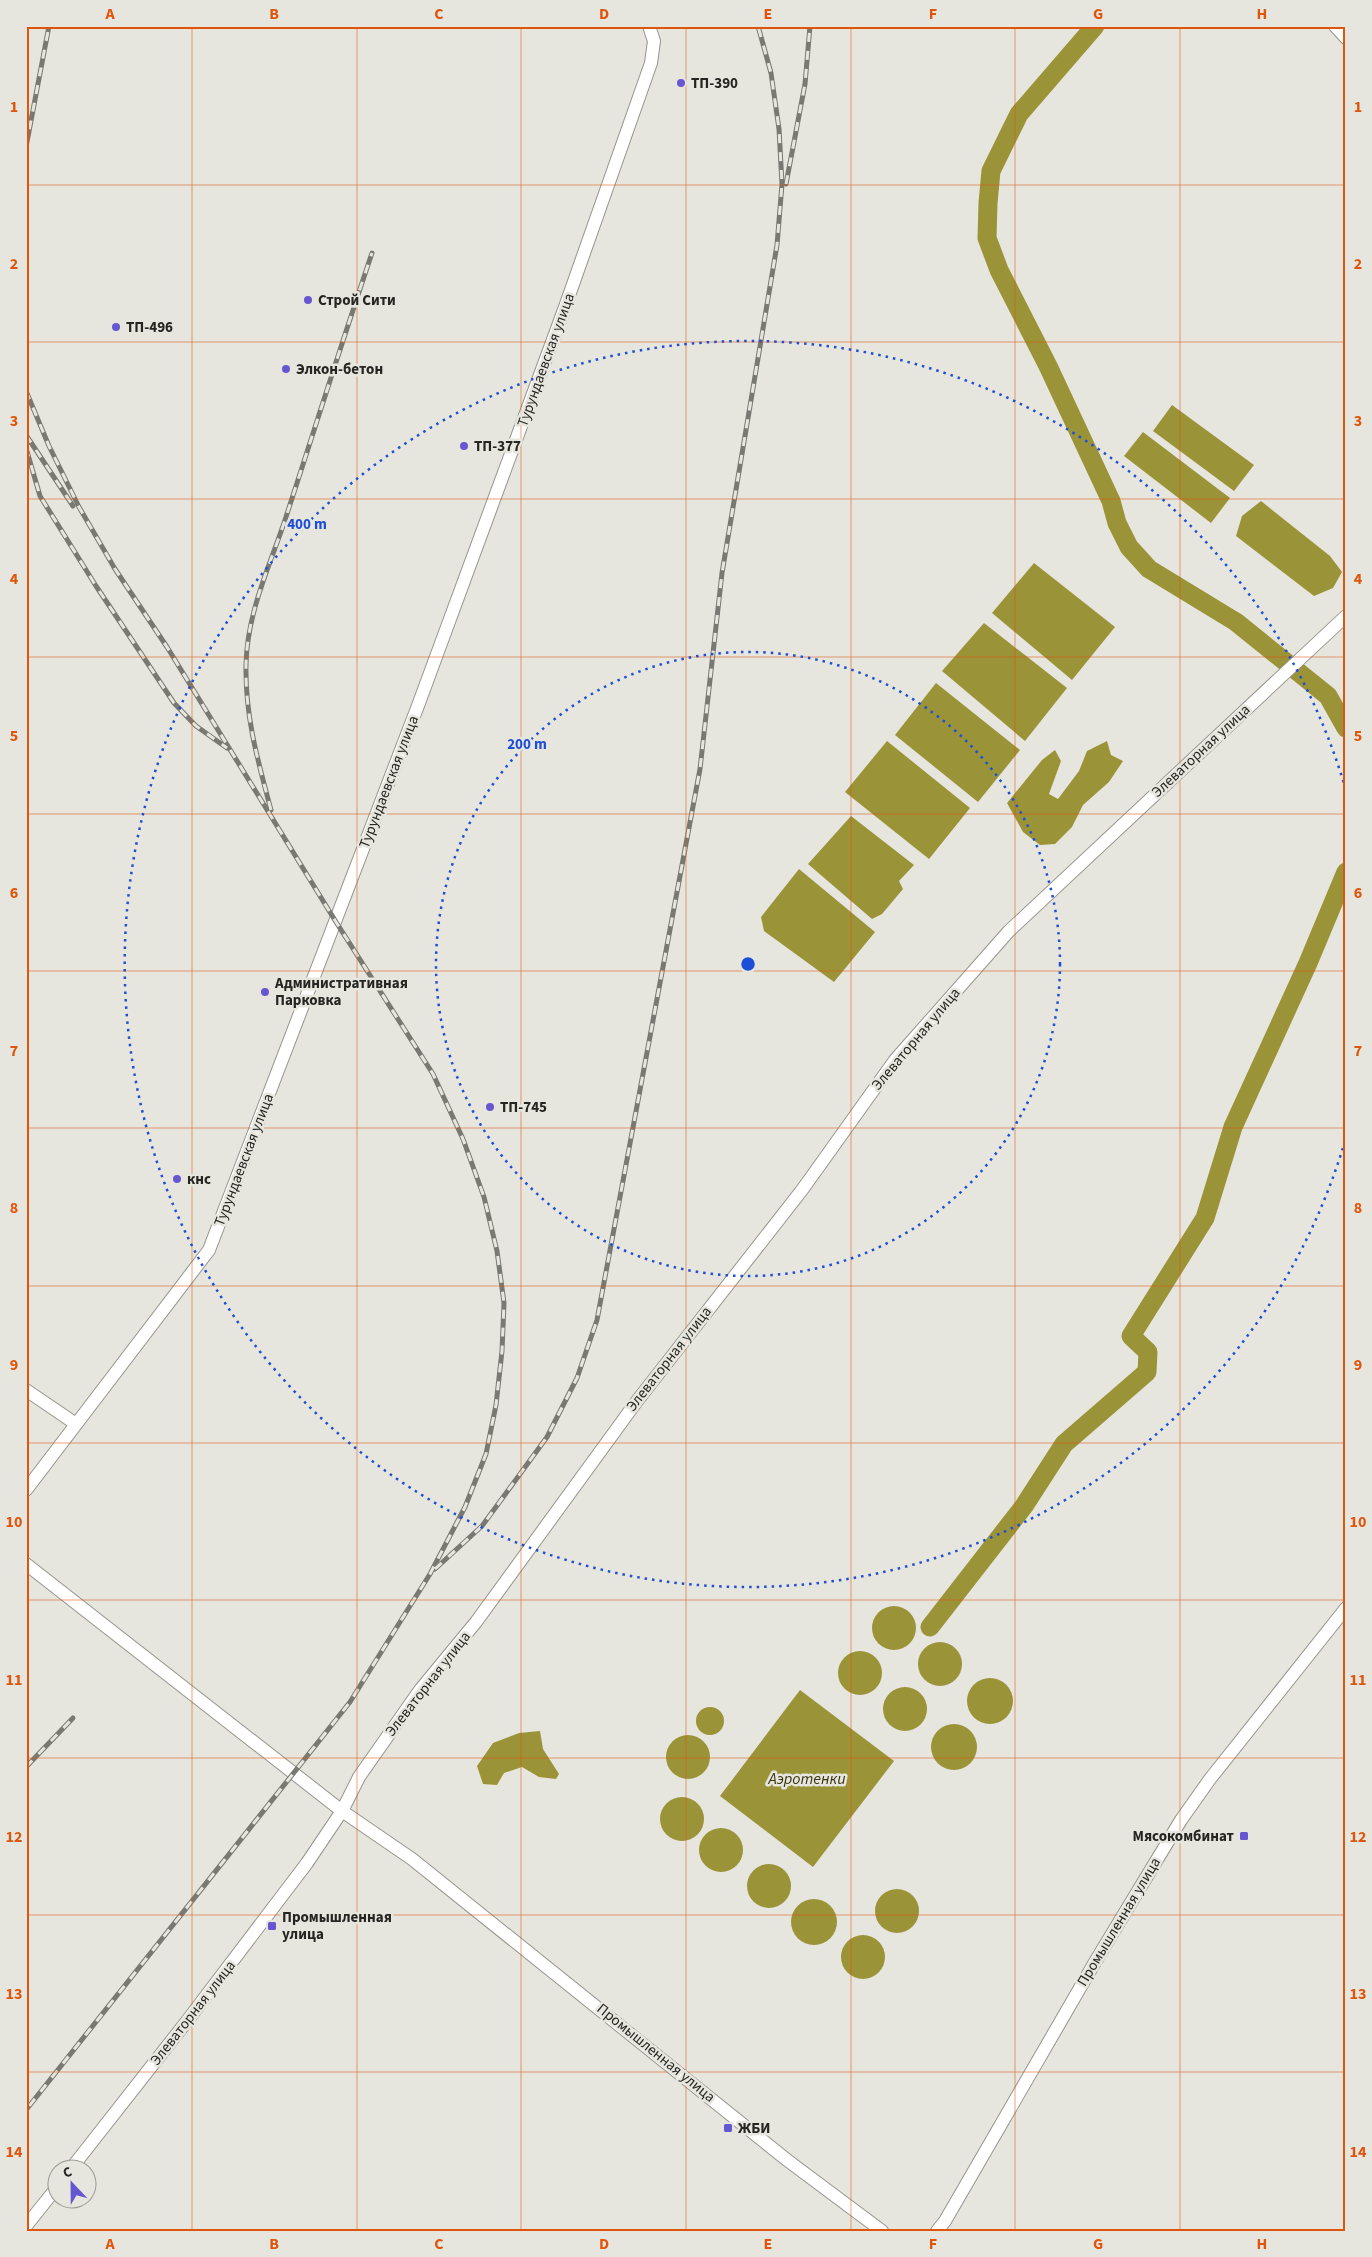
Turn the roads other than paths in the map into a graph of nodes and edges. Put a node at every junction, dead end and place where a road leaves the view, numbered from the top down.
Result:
1 (649, 26) edge
2 (1335, 26) edge
3 (1346, 38) edge
4 (1346, 616) edge
5 (26, 1390) edge
6 (76, 1424) junction
7 (26, 1490) edge
8 (26, 1564) edge
9 (1346, 1608) edge
10 (342, 1811) junction
11 (78, 2160) edge
12 (48, 2198) edge
13 (26, 2226) edge
14 (882, 2231) edge
15 (937, 2231) edge

1 - 6 street, Турундаевская улица
2 - 3 street
4 - 10 street, Элеваторная улица
5 - 6 street
6 - 7 street, Турундаевская улица
8 - 10 street, Промышленная улица
9 - 15 street, Промышленная улица
10 - 11 street, Элеваторная улица
10 - 14 street, Промышленная улица
12 - 13 street

